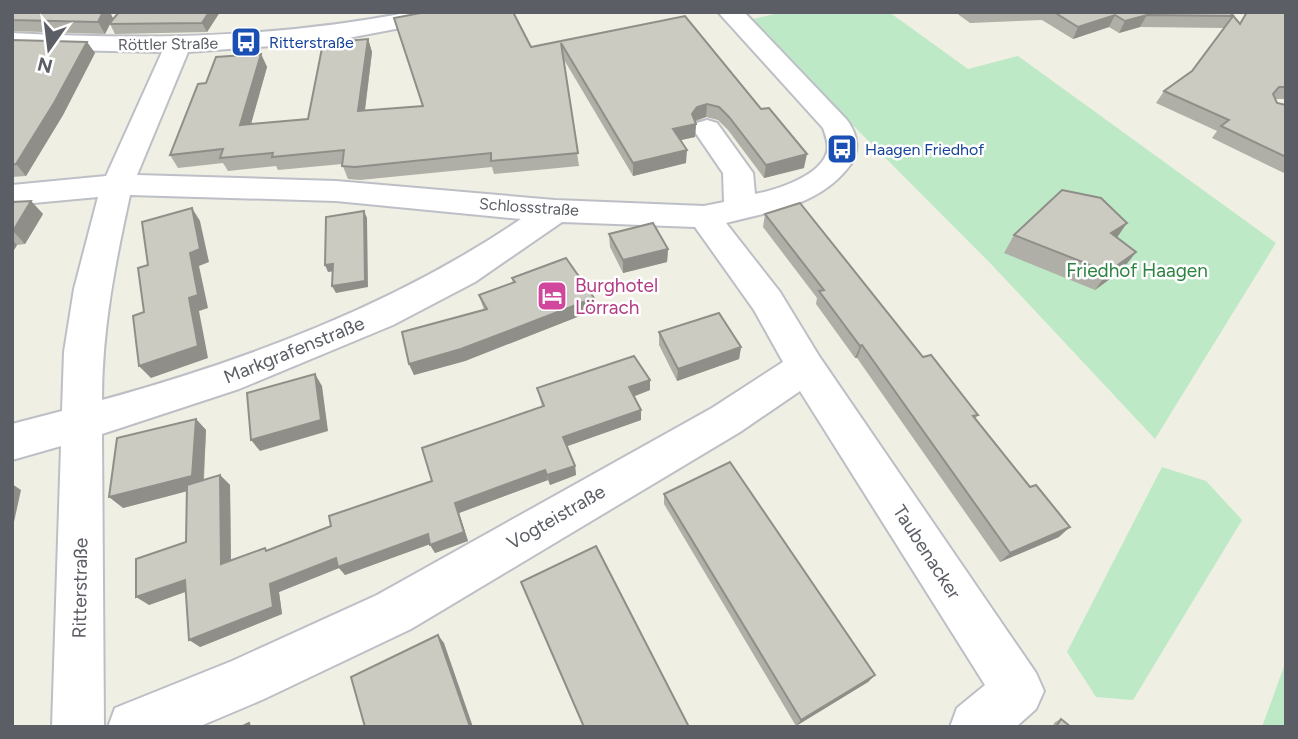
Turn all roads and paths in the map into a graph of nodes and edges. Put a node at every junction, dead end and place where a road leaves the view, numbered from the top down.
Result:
1 (448, 12) edge
2 (730, 12) edge
3 (12, 41) edge
4 (178, 46) junction
5 (707, 129) dead end
6 (117, 185) junction
7 (12, 195) edge
8 (740, 209) junction
9 (555, 211) junction
10 (704, 217) junction
11 (805, 367) junction
12 (81, 424) junction
13 (12, 442) edge
14 (78, 727) edge
15 (134, 727) edge
16 (976, 727) edge

1 - 4 street, Röttler Straße
2 - 8 street, Schlossstraße
3 - 4 street, Röttler Straße
4 - 6 street, Ritterstraße
5 - 8 street
6 - 7 street, Schlossstraße
6 - 9 street, Schlossstraße
6 - 12 street, Ritterstraße
8 - 10 street, Schlossstraße
9 - 10 street, Schlossstraße
9 - 12 street, Markgrafenstraße
10 - 11 street
11 - 15 street, Vogteistraße
11 - 16 street, Taubenacker
12 - 13 street, Markgrafenstraße
12 - 14 street, Ritterstraße

